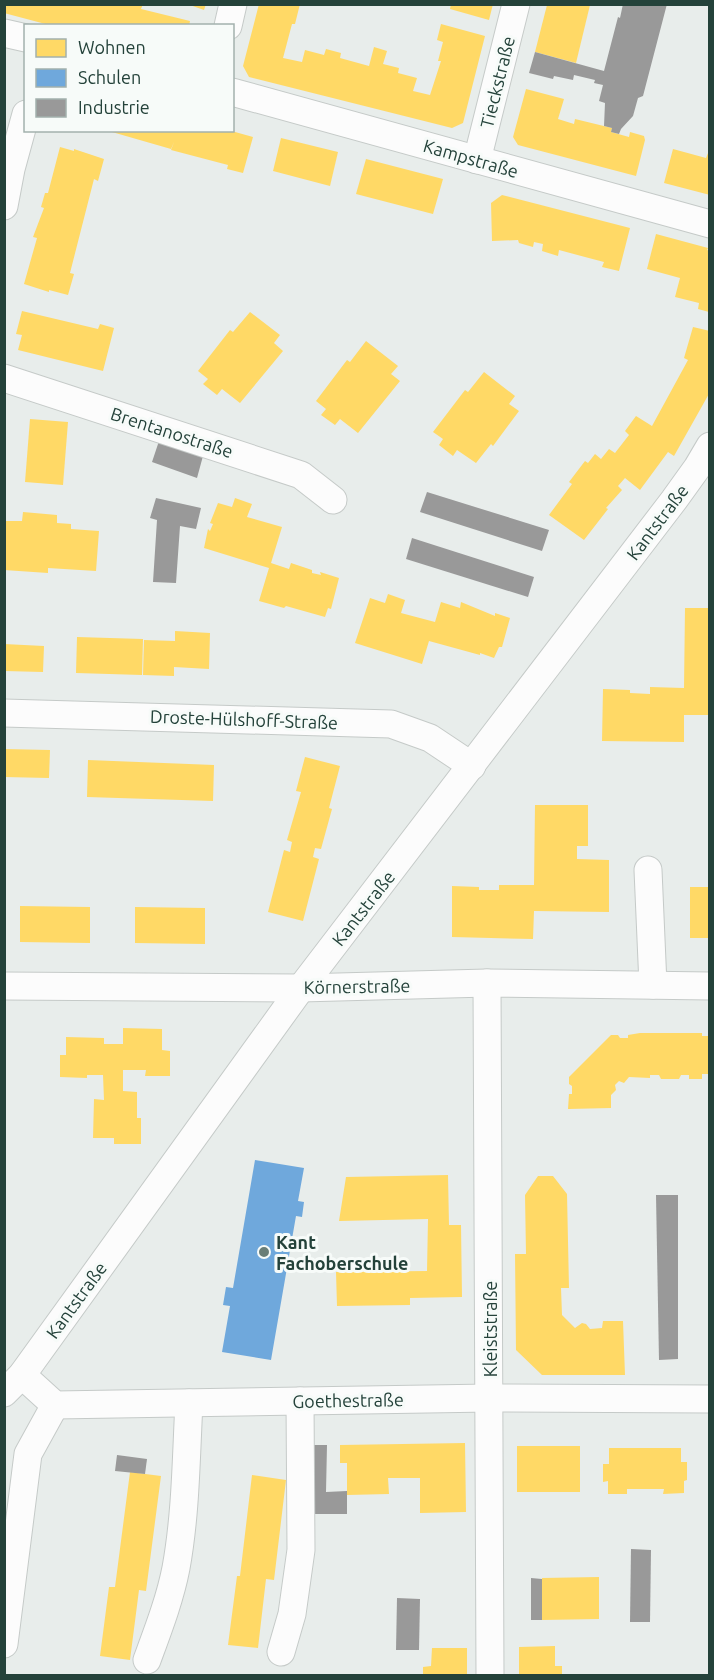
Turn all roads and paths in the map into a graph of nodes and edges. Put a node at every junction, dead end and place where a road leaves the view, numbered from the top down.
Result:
1 (233, 4) edge
2 (516, 4) edge
3 (228, 24) edge
4 (4, 33) edge
5 (24, 38) edge
6 (234, 93) edge
7 (24, 121) edge
8 (477, 160) junction
9 (4, 206) edge
10 (710, 224) edge
11 (4, 378) edge
12 (710, 446) edge
13 (333, 500) dead end
14 (4, 712) edge
15 (472, 766) junction
16 (648, 870) dead end
17 (487, 983) junction
18 (653, 985) junction
19 (4, 986) edge
20 (710, 986) edge
21 (301, 988) junction
22 (13, 1384) edge
23 (490, 1398) junction
24 (710, 1399) edge
25 (300, 1401) junction
26 (189, 1403) junction
27 (55, 1405) junction
28 (4, 1644) edge
29 (281, 1652) dead end
30 (147, 1660) dead end
31 (490, 1676) edge

1 - 3 street
2 - 8 street, Tieckstraße
4 - 5 street
6 - 8 street, Kampstraße
7 - 9 street
8 - 10 street, Kampstraße
11 - 13 street, Brentanostraße
12 - 15 street, Kantstraße
14 - 15 street, Droste-Hülshoff-Straße
15 - 21 street, Kantstraße
16 - 18 street
17 - 18 street, Körnerstraße
17 - 21 street, Körnerstraße
17 - 23 street, Kleiststraße
18 - 20 street, Körnerstraße
19 - 21 street, Körnerstraße
21 - 22 street, Kantstraße
22 - 27 street
23 - 24 street, Goethestraße
23 - 25 street, Goethestraße
23 - 31 street, Kleiststraße
25 - 26 street, Goethestraße
25 - 29 street
26 - 27 street, Goethestraße
26 - 30 street
27 - 28 street

